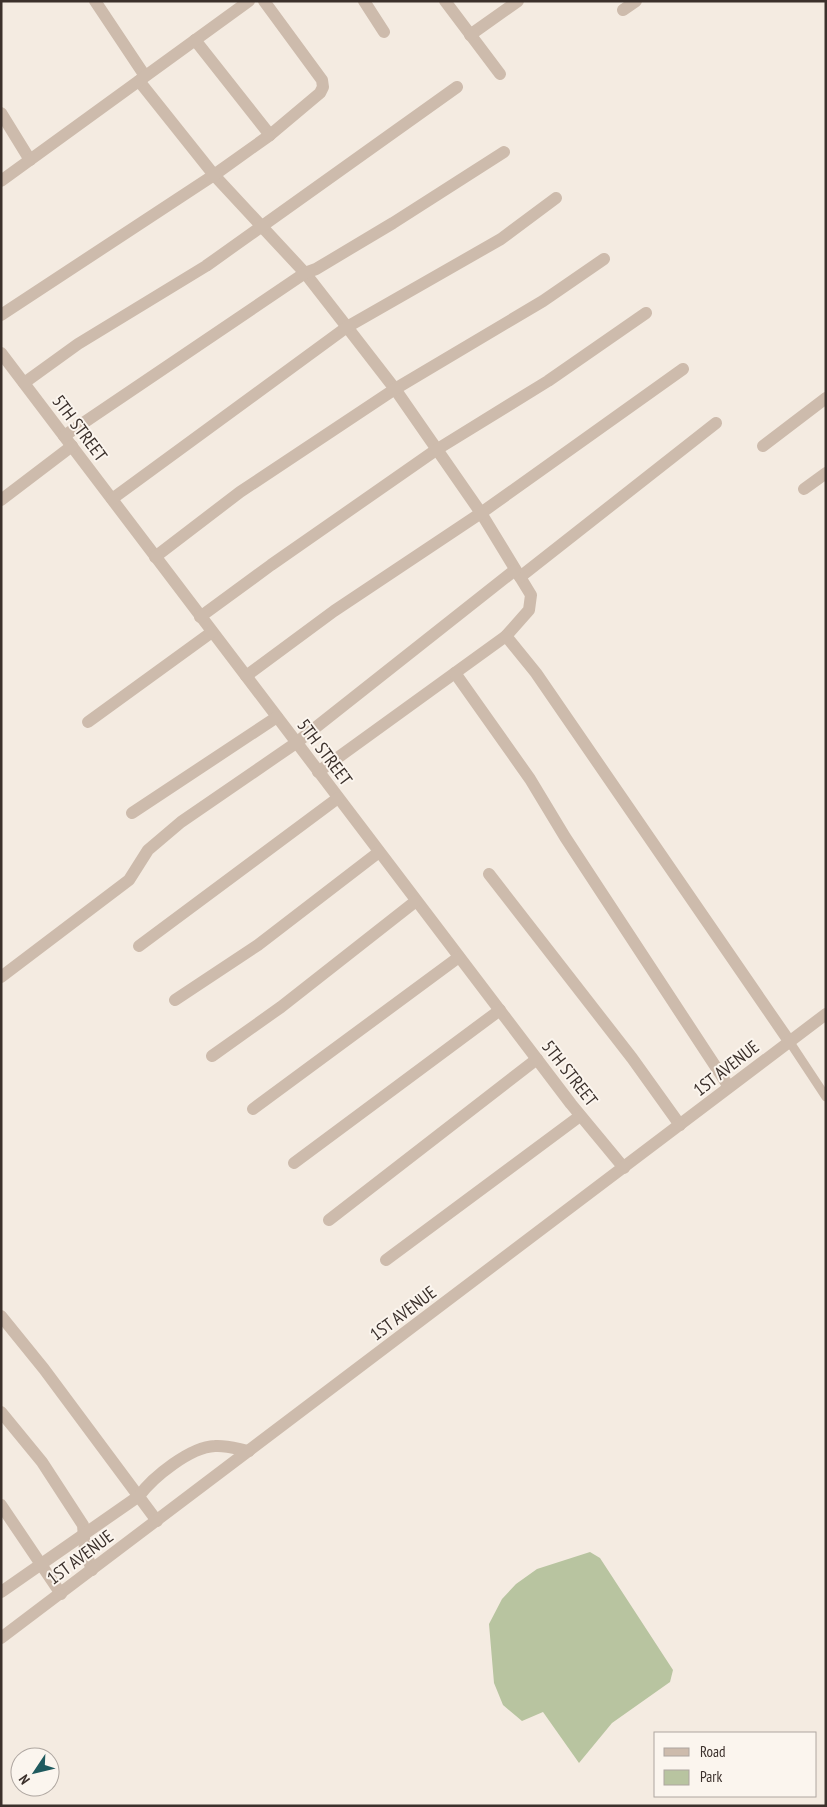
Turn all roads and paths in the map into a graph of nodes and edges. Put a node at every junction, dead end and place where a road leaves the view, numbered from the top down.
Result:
1 (249, 1) edge
2 (264, 1) edge
3 (364, 1) edge
4 (445, 1) edge
5 (518, 1) edge
6 (636, 1) edge
7 (100, 3) edge
8 (623, 10) dead end
9 (384, 32) dead end
10 (470, 35) junction
11 (195, 40) junction
12 (500, 74) dead end
13 (142, 79) junction
14 (457, 88) dead end
15 (1, 113) edge
16 (270, 135) junction
17 (504, 152) dead end
18 (30, 160) junction
19 (214, 175) junction
20 (1, 181) edge
21 (556, 198) dead end
22 (262, 227) junction
23 (604, 259) dead end
24 (305, 273) junction
25 (646, 313) dead end
26 (1, 315) edge
27 (348, 327) junction
28 (1, 353) edge
29 (683, 369) dead end
30 (24, 383) junction
31 (395, 389) junction
32 (826, 398) edge
33 (716, 423) dead end
34 (68, 441) junction
35 (763, 446) dead end
36 (436, 450) junction
37 (826, 473) edge
38 (804, 489) dead end
39 (112, 499) junction
40 (1, 500) edge
41 (481, 513) junction
42 (155, 557) junction
43 (518, 574) junction
44 (200, 617) junction
45 (212, 632) junction
46 (506, 636) junction
47 (455, 673) junction
48 (246, 676) junction
49 (277, 718) junction
50 (88, 722) dead end
51 (296, 743) junction
52 (318, 772) junction
53 (338, 798) junction
54 (132, 813) dead end
55 (379, 852) junction
56 (490, 874) dead end
57 (416, 900) junction
58 (140, 946) dead end
59 (459, 957) junction
60 (1, 977) edge
61 (175, 1000) dead end
62 (500, 1010) junction
63 (826, 1014) edge
64 (789, 1041) junction
65 (212, 1056) dead end
66 (537, 1059) junction
67 (729, 1087) junction
68 (826, 1097) edge
69 (253, 1109) dead end
70 (580, 1116) junction
71 (680, 1125) junction
72 (294, 1162) dead end
73 (624, 1168) junction
74 (329, 1220) dead end
75 (386, 1260) dead end
76 (1, 1316) edge
77 (1, 1412) edge
78 (249, 1451) junction
79 (139, 1496) junction
80 (1, 1505) edge
81 (158, 1521) junction
82 (84, 1535) junction
83 (42, 1564) junction
84 (92, 1570) junction
85 (1, 1592) edge
86 (61, 1594) junction
87 (1, 1638) edge

1 - 11 street
2 - 16 street
3 - 9 street
4 - 10 street
5 - 10 street
6 - 8 street
7 - 13 street
10 - 12 street
11 - 13 street
11 - 16 street
13 - 18 street
13 - 19 street
14 - 22 street
15 - 18 street
16 - 19 street
17 - 24 street
18 - 20 street
19 - 22 street
19 - 26 street
21 - 27 street
22 - 24 street
22 - 30 street
23 - 31 street
24 - 27 street
24 - 34 street
25 - 36 street
27 - 31 street
27 - 39 street
28 - 30 street, 5TH STREET
29 - 41 street
30 - 34 street, 5TH STREET
31 - 36 street
31 - 42 street
32 - 35 street
33 - 43 street
34 - 39 street, 5TH STREET
34 - 40 street
36 - 41 street
36 - 44 street
37 - 38 street
39 - 42 street, 5TH STREET
41 - 43 street
41 - 48 street
42 - 44 street, 5TH STREET
43 - 46 street
43 - 51 street
44 - 45 street, 5TH STREET
45 - 48 street, 5TH STREET
45 - 50 street
46 - 47 street
46 - 64 street
47 - 52 street
47 - 67 street
48 - 49 street, 5TH STREET
49 - 51 street, 5TH STREET
49 - 54 street
51 - 52 street, 5TH STREET
51 - 60 street
52 - 53 street, 5TH STREET
53 - 55 street, 5TH STREET
53 - 58 street
55 - 57 street, 5TH STREET
55 - 61 street
56 - 71 street
57 - 59 street, 5TH STREET
57 - 65 street
59 - 62 street, 5TH STREET
59 - 69 street
62 - 66 street, 5TH STREET
62 - 72 street
63 - 64 street, 1ST AVENUE
64 - 67 street, 1ST AVENUE
64 - 68 lane
66 - 70 street, 5TH STREET
66 - 74 street
67 - 71 street, 1ST AVENUE
70 - 73 street, 5TH STREET
70 - 75 street
71 - 73 street, 1ST AVENUE
73 - 78 street, 1ST AVENUE
76 - 79 street
77 - 82 street
78 - 79 street
78 - 81 street, 1ST AVENUE
79 - 81 street
79 - 82 street
80 - 83 street
81 - 84 street, 1ST AVENUE
82 - 83 street
82 - 84 street
83 - 85 street
83 - 86 street
84 - 86 street, 1ST AVENUE
86 - 87 street, 1ST AVENUE

